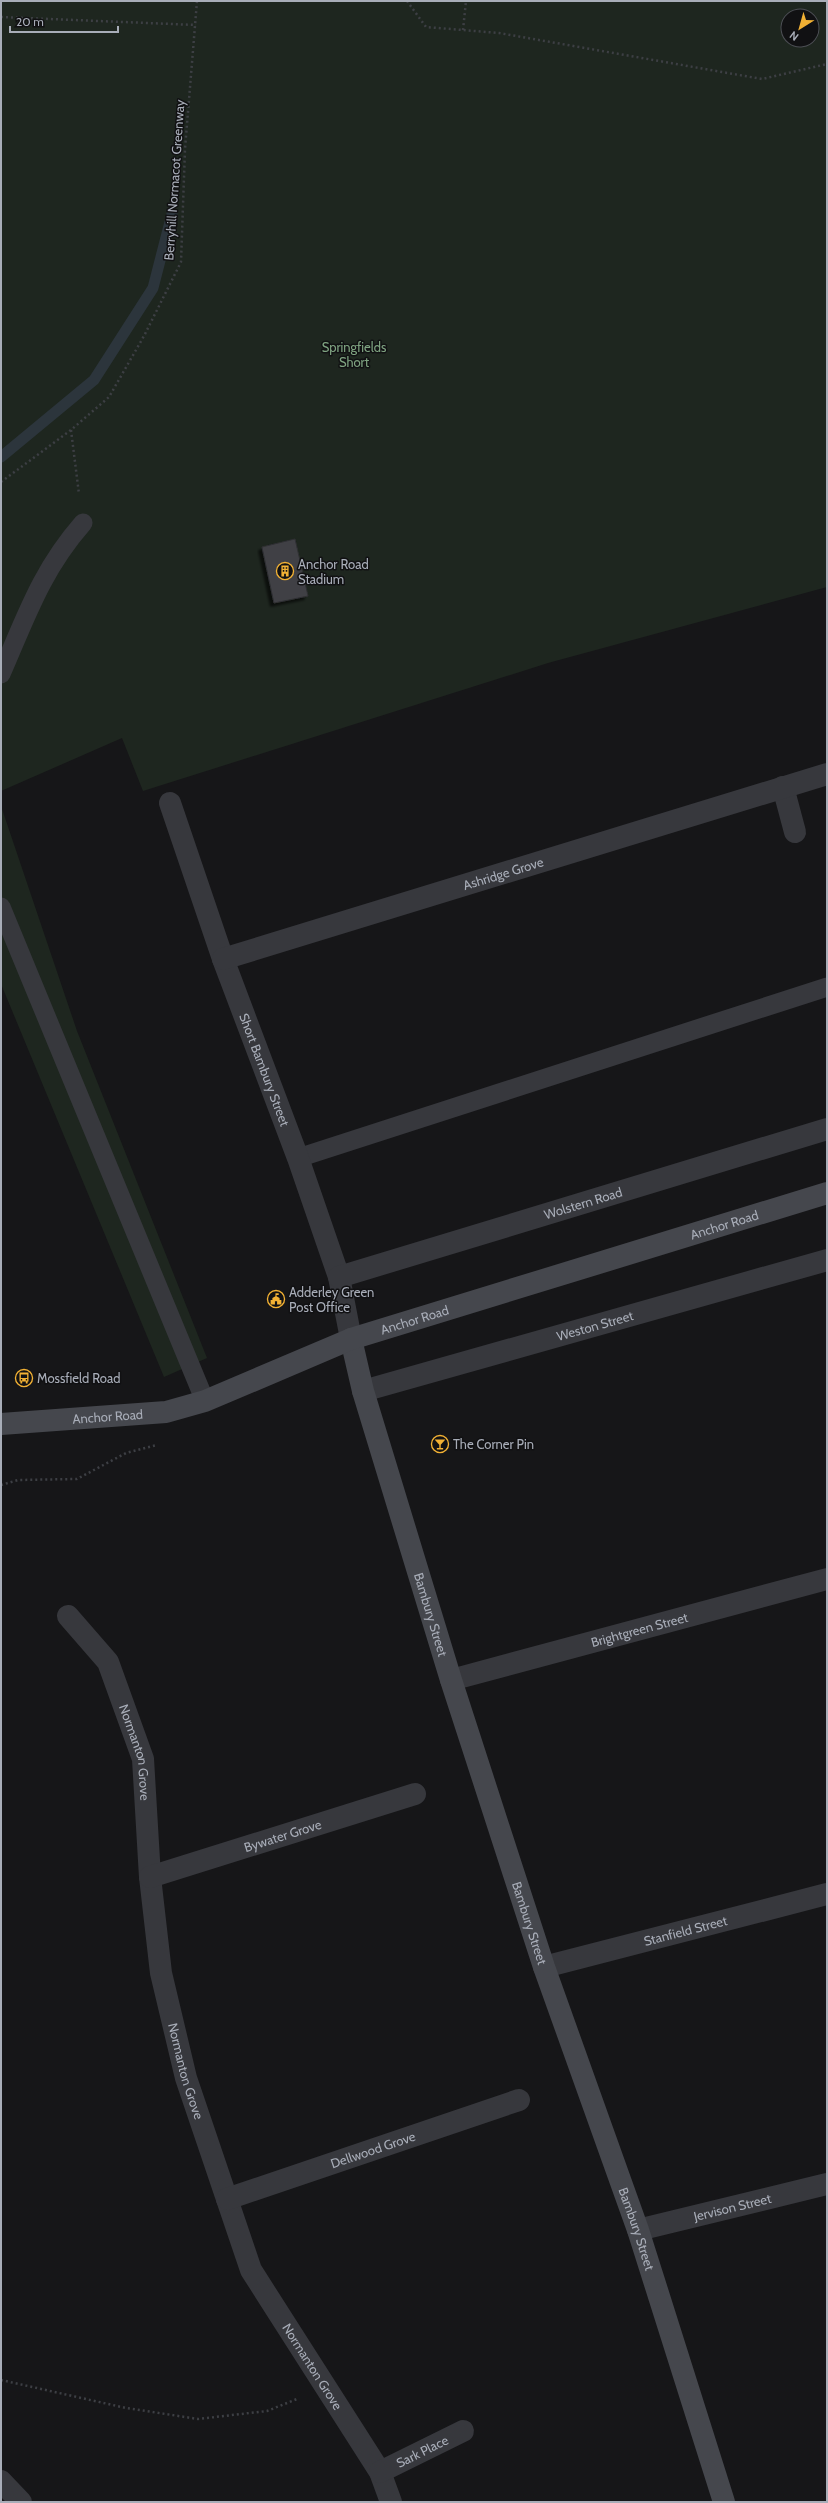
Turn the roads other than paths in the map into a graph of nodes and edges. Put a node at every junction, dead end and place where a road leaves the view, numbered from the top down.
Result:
1 (83, 523) road end
2 (1, 674) edge
3 (827, 774) edge
4 (783, 787) junction
5 (170, 803) dead end
6 (795, 832) dead end
7 (1, 907) edge
8 (223, 959) junction
9 (827, 987) edge
10 (827, 1129) edge
11 (298, 1158) junction
12 (827, 1193) edge
13 (827, 1260) edge
14 (338, 1277) junction
15 (351, 1339) junction
16 (364, 1391) junction
17 (205, 1401) junction
18 (1, 1424) edge
19 (827, 1579) edge
20 (68, 1616) dead end
21 (451, 1680) junction
22 (415, 1794) dead end
23 (150, 1877) junction
24 (827, 1894) edge
25 (544, 1967) junction
26 (518, 2100) dead end
27 (827, 2184) edge
28 (227, 2199) junction
29 (638, 2230) junction
30 (463, 2431) dead end
31 (380, 2472) junction
32 (1, 2481) edge
33 (21, 2502) edge
34 (391, 2502) edge
35 (724, 2502) edge

1 - 2 lane
3 - 4 street, Ashridge Grove
4 - 6 street
4 - 8 street, Ashridge Grove
5 - 8 street, Short Bambury Street
7 - 17 lane
8 - 11 street, Short Bambury Street
9 - 11 lane
10 - 14 street, Wolstern Road
11 - 14 street, Short Bambury Street
12 - 15 street, Anchor Road
13 - 16 street, Weston Street
14 - 15 street, Short Bambury Street
15 - 16 street, Bambury Street
15 - 17 street, Anchor Road
16 - 21 street, Bambury Street
17 - 18 street, Anchor Road
19 - 21 street, Brightgreen Street
20 - 23 street, Normanton Grove
21 - 25 street, Bambury Street
22 - 23 street, Bywater Grove
23 - 28 street, Normanton Grove
24 - 25 street, Stanfield Street
25 - 29 street, Bambury Street
26 - 28 street, Dellwood Grove
27 - 29 street, Jervison Street
28 - 31 street, Normanton Grove
29 - 35 street, Bambury Street
30 - 31 street, Sark Place
31 - 34 street, Normanton Grove
32 - 33 street

